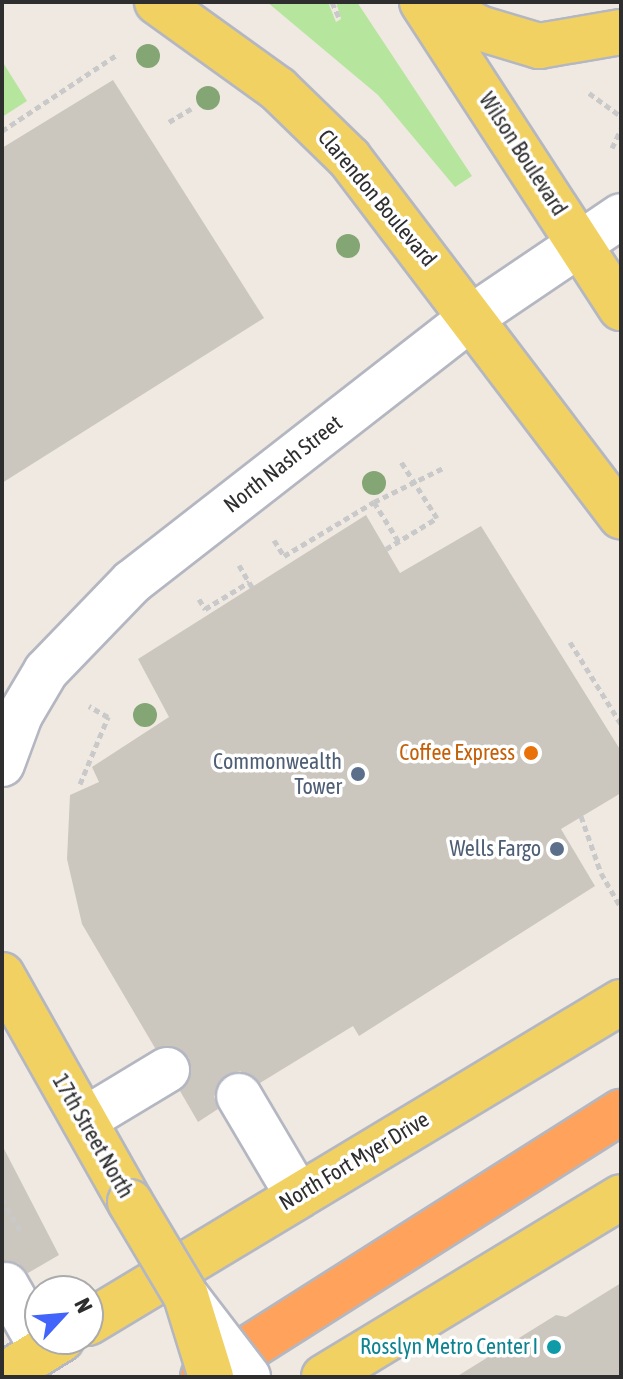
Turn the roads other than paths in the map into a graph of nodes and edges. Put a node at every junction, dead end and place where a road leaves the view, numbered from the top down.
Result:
1 (157, 2) edge
2 (422, 2) edge
3 (433, 2) edge
4 (621, 32) edge
5 (621, 216) edge
6 (581, 244) junction
7 (621, 308) edge
8 (472, 317) junction
9 (621, 516) edge
10 (2, 764) edge
11 (2, 975) edge
12 (621, 1002) edge
13 (167, 1070) dead end
14 (239, 1096) dead end
15 (621, 1112) edge
16 (84, 1120) junction
17 (297, 1194) junction
18 (621, 1197) edge
19 (6, 1285) dead end
20 (186, 1296) junction
21 (24, 1308) edge
22 (104, 1313) edge
23 (36, 1355) edge
24 (2, 1376) edge
25 (203, 1377) edge
26 (211, 1377) edge
27 (248, 1377) edge
28 (324, 1377) edge

1 - 8 main road, Clarendon Boulevard
2 - 6 main road, Wilson Boulevard
3 - 4 main road
5 - 6 street, North Nash Street
6 - 7 main road, Wilson Boulevard
6 - 8 street, North Nash Street
8 - 9 main road
8 - 10 street, North Nash Street
11 - 16 main road, 17th Street North
12 - 17 main road, North Fort Myer Drive
13 - 16 street
14 - 17 street
15 - 25 highway
16 - 20 main road, 17th Street North, bridge
17 - 22 main road, North Fort Myer Drive
18 - 28 main road
19 - 21 street
20 - 26 main road, 17th Street North, bridge
20 - 27 street, bridge
23 - 24 main road

